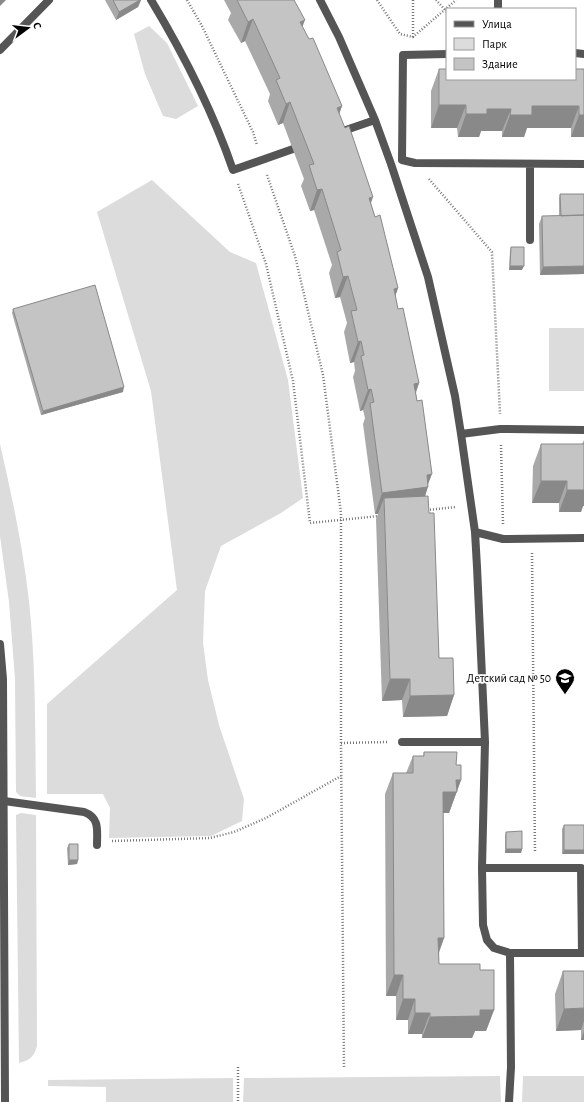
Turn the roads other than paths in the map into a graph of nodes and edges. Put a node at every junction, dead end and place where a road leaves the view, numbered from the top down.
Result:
1 (49, 0) edge
2 (151, 0) edge
3 (320, 0) edge
4 (0, 50) edge
5 (446, 54) edge
6 (375, 120) junction
7 (332, 135) edge
8 (293, 149) dead end
9 (402, 160) junction
10 (391, 164) junction
11 (530, 164) junction
12 (584, 164) edge
13 (530, 240) dead end
14 (584, 430) edge
15 (461, 434) junction
16 (475, 532) junction
17 (584, 538) edge
18 (0, 644) edge
19 (402, 742) road end
20 (485, 742) junction
21 (4, 801) junction
22 (97, 843) road end
23 (482, 868) junction
24 (510, 953) junction
25 (583, 953) edge
26 (5, 1102) edge
27 (509, 1102) edge

1 - 4 street
2 - 8 street
3 - 6 street
5 - 9 street
6 - 7 street
6 - 10 street
9 - 10 street
9 - 11 street
10 - 15 street
11 - 12 street
11 - 13 street
14 - 15 street
15 - 16 street
16 - 17 street
16 - 20 street
18 - 21 street
19 - 20 street
20 - 23 street
21 - 22 street
21 - 26 street
23 - 24 street
23 - 25 street
24 - 25 street
24 - 27 street

